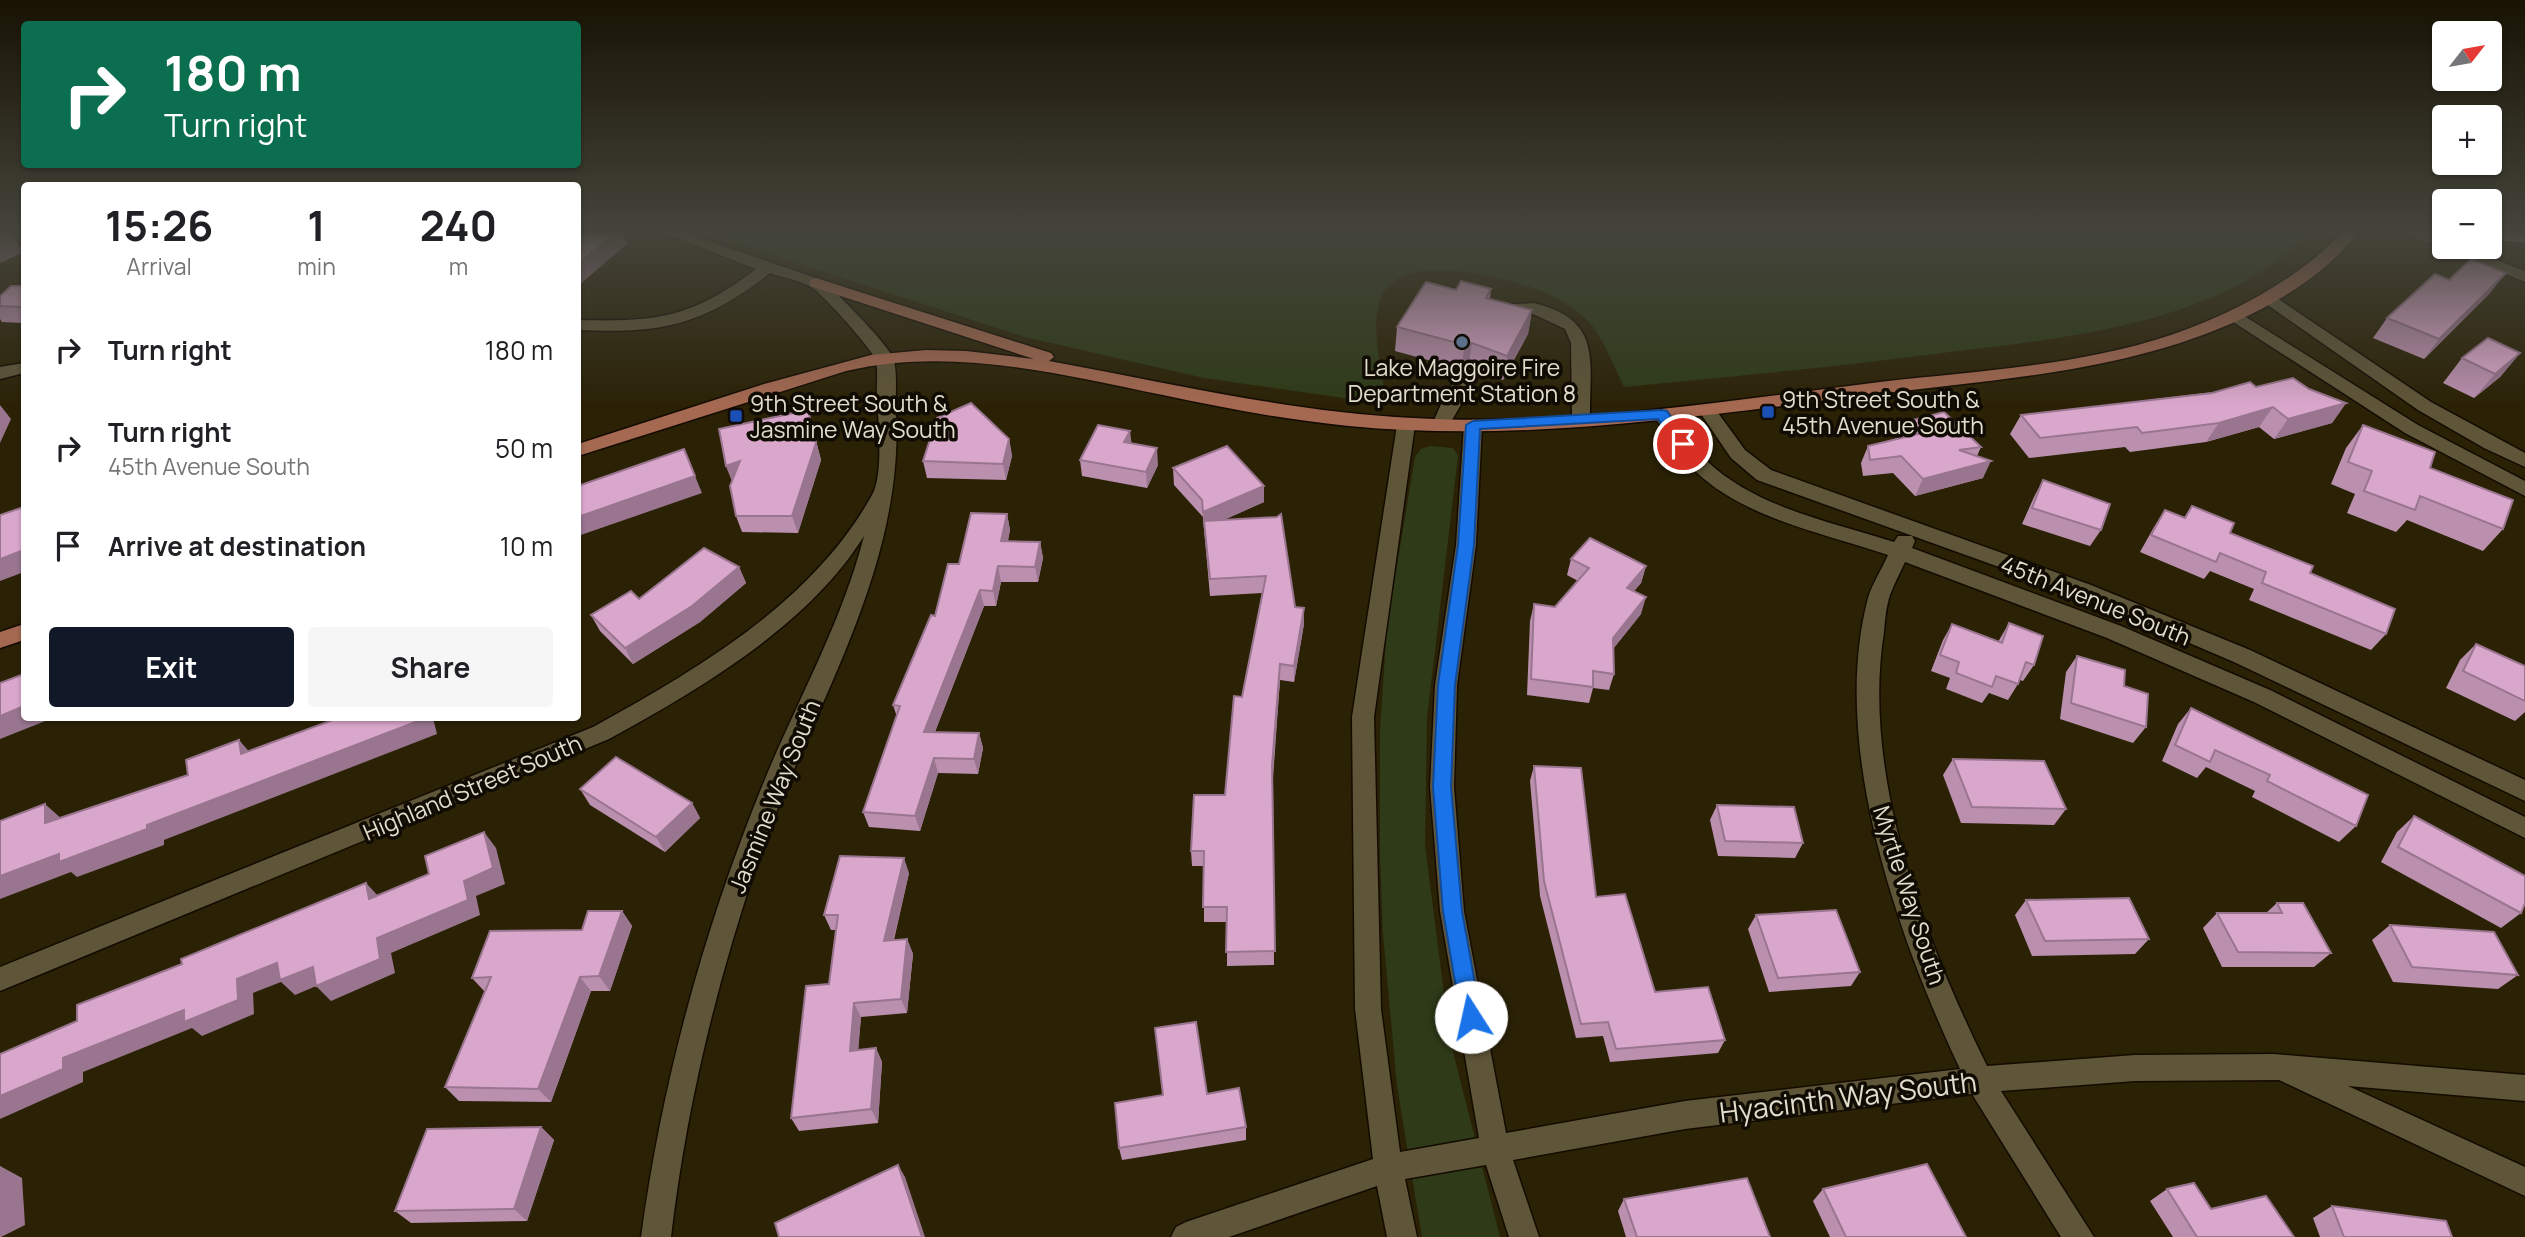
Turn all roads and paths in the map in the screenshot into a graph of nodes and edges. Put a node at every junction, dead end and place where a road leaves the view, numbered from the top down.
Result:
1 (739, 291) edge
2 (824, 291) edge
3 (840, 291) edge
4 (2280, 291) edge
5 (2268, 298) junction
6 (2233, 314) junction
7 (1500, 318) edge
8 (581, 325) edge
9 (884, 359) junction
10 (21, 370) edge
11 (0, 373) edge
12 (1467, 376) dead end
13 (1107, 378) junction
14 (1707, 410) junction
15 (1662, 415) junction
16 (1581, 420) junction
17 (1406, 425) junction
18 (1441, 425) junction
19 (1473, 425) junction
20 (581, 449) edge
21 (2525, 461) edge
22 (2525, 489) edge
23 (879, 497) junction
24 (1915, 527) junction
25 (1898, 551) junction
26 (21, 633) edge
27 (0, 640) edge
28 (2525, 791) edge
29 (2525, 828) edge
30 (0, 979) edge
31 (2274, 1067) junction
32 (1979, 1080) junction
33 (2525, 1088) edge
34 (1494, 1149) junction
35 (1388, 1168) junction
36 (2525, 1182) edge
37 (656, 1237) edge
38 (1186, 1237) edge
39 (1402, 1237) edge
40 (1524, 1237) edge
41 (2079, 1237) edge

1 - 8 street
2 - 9 street
3 - 13 main road
4 - 5 main road
5 - 6 main road
5 - 21 street
6 - 14 main road
6 - 22 street
7 - 16 street
9 - 13 main road
9 - 20 main road
9 - 23 street, Jasmine Way South
10 - 11 street
12 - 18 street
13 - 17 main road
14 - 15 main road
14 - 24 street, 45th Avenue South
15 - 16 main road
15 - 25 street, 45th Avenue South
16 - 19 main road
17 - 18 main road
17 - 35 street
18 - 19 main road
19 - 34 street
23 - 30 street, Highland Street South
23 - 37 street, Jasmine Way South
24 - 25 street, Myrtle Way South
24 - 28 street, 45th Avenue South
25 - 29 street, 45th Avenue South
25 - 32 street, Myrtle Way South
26 - 27 main road
31 - 32 street, Hyacinth Way South
31 - 33 street, Hyacinth Way South
31 - 36 street
32 - 34 street, Hyacinth Way South
32 - 41 street, Myrtle Way South
34 - 35 street, Hyacinth Way South
34 - 40 street
35 - 38 street, Hyacinth Way South
35 - 39 street

